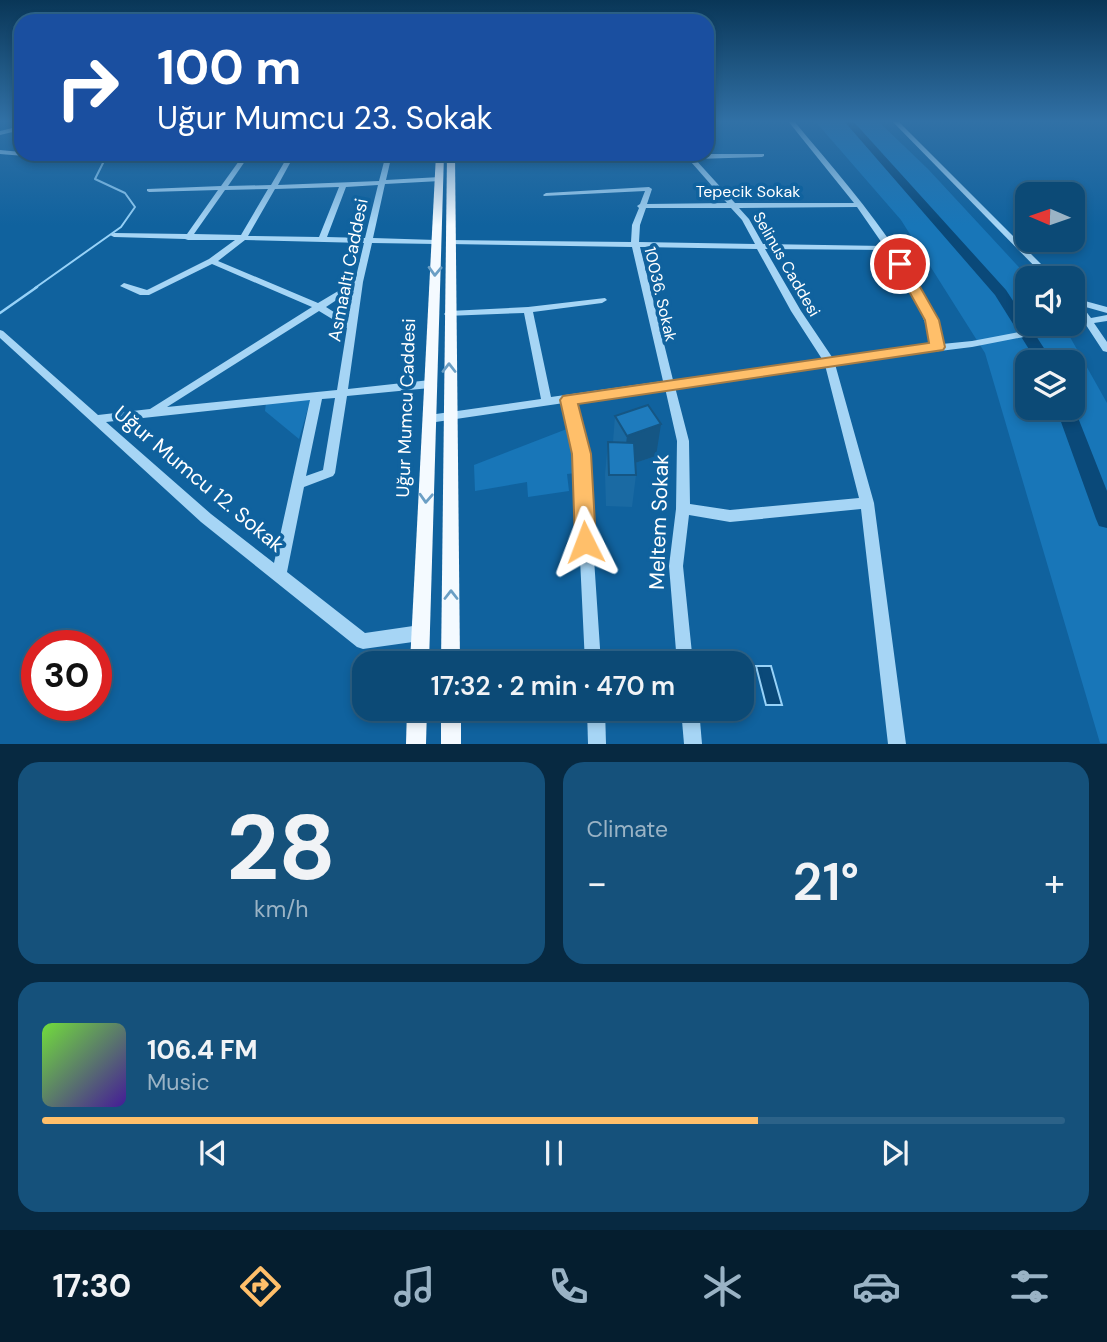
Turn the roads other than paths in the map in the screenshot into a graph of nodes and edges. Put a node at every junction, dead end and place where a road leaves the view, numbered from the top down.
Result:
1 (818, 156) edge
2 (929, 156) edge
3 (242, 161) edge
4 (288, 161) edge
5 (387, 161) edge
6 (440, 161) edge
7 (450, 161) edge
8 (695, 161) edge
9 (655, 177) dead end
10 (439, 179) junction
11 (382, 183) junction
12 (343, 185) junction
13 (271, 188) junction
14 (222, 189) junction
15 (649, 189) junction
16 (149, 190) dead end
17 (546, 195) dead end
18 (734, 204) junction
19 (856, 205) junction
20 (641, 206) junction
21 (114, 235) dead end
22 (323, 237) junction
23 (188, 238) junction
24 (243, 238) junction
25 (368, 241) junction
26 (442, 242) junction
27 (635, 244) junction
28 (758, 246) junction
29 (890, 248) junction
30 (212, 261) junction
31 (1039, 266) edge
32 (359, 282) junction
33 (124, 286) dead end
34 (602, 300) dead end
35 (1085, 303) edge
36 (319, 307) junction
37 (528, 310) junction
38 (1107, 310) edge
39 (449, 314) junction
40 (1107, 318) edge
41 (1085, 319) edge
42 (1087, 322) junction
43 (352, 327) junction
44 (0, 333) edge
45 (938, 347) junction
46 (1107, 349) edge
47 (829, 360) junction
48 (430, 384) junction
49 (668, 384) junction
50 (342, 393) junction
51 (317, 395) junction
52 (569, 400) junction
53 (547, 403) junction
54 (153, 412) junction
55 (450, 418) junction
56 (95, 419) junction
57 (429, 419) junction
58 (299, 484) junction
59 (867, 503) junction
60 (683, 509) junction
61 (279, 574) junction
62 (420, 633) junction
63 (419, 651) edge
64 (451, 651) edge
65 (592, 651) edge
66 (684, 651) edge
67 (417, 721) edge
68 (451, 721) edge
69 (596, 721) edge
70 (691, 721) edge
71 (416, 744) edge
72 (450, 744) edge
73 (597, 744) edge
74 (693, 744) edge
75 (897, 744) edge

1 - 19 street
2 - 31 street
3 - 14 street
4 - 13 street
5 - 11 street, Asmaaltı Caddesi
6 - 10 main road, Uğur Mumcu Caddesi
7 - 26 main road, Uğur Mumcu Caddesi
8 - 18 street, Selinus Caddesi
9 - 15 street, 10036. Sokak
10 - 11 street
10 - 26 main road, Uğur Mumcu Caddesi
11 - 12 street
11 - 25 street, Asmaaltı Caddesi
12 - 13 street
12 - 22 street
13 - 14 street
13 - 24 street
14 - 16 street
14 - 23 street
15 - 17 street
15 - 20 street, 10036. Sokak
18 - 19 street, Tepecik Sokak
18 - 20 street, Tepecik Sokak
18 - 28 street, Selinus Caddesi
19 - 29 street
20 - 27 street, 10036. Sokak
21 - 23 street
22 - 24 street
22 - 25 street
23 - 24 street
24 - 30 street
25 - 26 street
25 - 32 street, Asmaaltı Caddesi
26 - 27 street
26 - 39 main road, Uğur Mumcu Caddesi
26 -> 48 main road, Uğur Mumcu Caddesi
27 - 28 street
27 - 49 street, 10036. Sokak
28 - 29 street
28 - 47 street, Selinus Caddesi
29 - 45 street
30 - 33 street
30 - 36 street
32 - 36 street
32 - 43 street, Asmaaltı Caddesi
34 - 37 street
35 - 38 street
36 - 43 street
36 - 54 street
37 - 39 street
37 - 53 street
55 -> 39 main road, Uğur Mumcu Caddesi
40 - 42 street
41 - 42 street
42 - 45 street
42 - 46 street
43 - 50 street, Asmaaltı Caddesi
44 - 56 street, Uğur Mumcu 12. Sokak
45 - 47 street
47 - 49 street
47 - 59 street, Selinus Caddesi
48 - 50 street
48 - 57 main road, Uğur Mumcu Caddesi
49 - 52 street
49 - 60 street, Meltem Sokak
50 - 51 street
50 - 58 street, Asmaaltı Caddesi
51 - 54 street
51 - 58 street
52 - 53 street
52 - 65 street
53 - 55 street
54 - 56 street
55 - 57 street
64 -> 55 main road, Uğur Mumcu Caddesi
56 - 61 street, Uğur Mumcu 12. Sokak
57 -> 62 main road, Uğur Mumcu Caddesi
58 - 61 street
59 - 60 street
59 - 75 street, Selinus Caddesi
60 - 66 street, Meltem Sokak
61 - 62 street, Uğur Mumcu 12. Sokak
62 - 63 main road, Uğur Mumcu Caddesi
67 - 71 main road
68 - 72 main road
69 - 73 street
70 - 74 street

